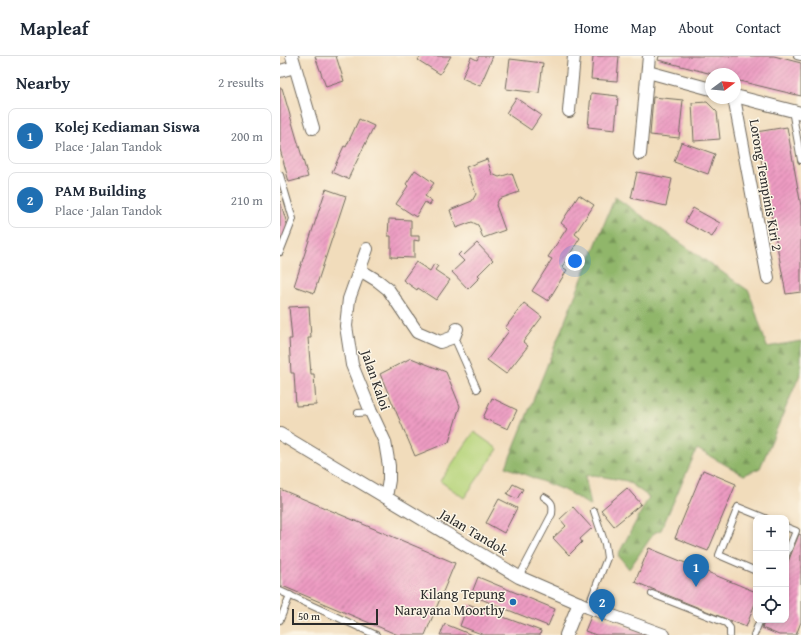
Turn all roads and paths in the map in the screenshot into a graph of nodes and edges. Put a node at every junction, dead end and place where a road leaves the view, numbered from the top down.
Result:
1 (574, 56) edge
2 (650, 56) edge
3 (797, 56) edge
4 (801, 57) edge
5 (293, 62) edge
6 (280, 71) edge
7 (648, 72) junction
8 (705, 87) edge
9 (741, 98) edge
10 (736, 104) edge
11 (570, 111) dead end
12 (796, 111) edge
13 (314, 128) dead end
14 (640, 154) dead end
15 (801, 160) edge
16 (280, 175) edge
17 (367, 249) dead end
18 (280, 252) edge
19 (360, 270) junction
20 (768, 278) dead end
21 (456, 333) joint
22 (477, 389) dead end
23 (371, 412) junction
24 (358, 413) dead end
25 (280, 434) edge
26 (386, 497) junction
27 (544, 497) dead end
28 (594, 511) dead end
29 (758, 515) edge
30 (789, 528) edge
31 (789, 548) edge
32 (753, 570) edge
33 (519, 577) junction
34 (280, 590) edge
35 (652, 594) dead end
36 (290, 595) junction
37 (583, 605) junction
38 (280, 620) edge
39 (759, 623) edge
40 (376, 635) edge
41 (566, 635) edge
42 (664, 635) edge
43 (730, 635) edge
44 (754, 635) edge

1 - 11 street
2 - 7 street
3 - 4 lane
5 - 6 street
5 - 13 street
7 - 8 street
7 - 14 street
9 - 12 street
10 - 20 street, Lorong Tempinis Kiri 2
12 - 15 lane
16 - 18 lane
17 - 19 street, Jalan Kaloi
19 - 21 street
19 - 23 street, Jalan Kaloi
21 - 22 lane
23 - 24 lane
23 - 26 street, Jalan Kaloi
25 - 26 street, Jalan Tandok
26 - 33 street, Jalan Tandok
27 - 33 lane
28 - 37 lane
29 - 32 lane
30 - 31 lane
33 - 37 street, Jalan Tandok
34 - 36 lane
35 - 43 lane
36 - 38 lane
36 - 40 lane
37 - 41 street
37 - 42 street, Jalan Tandok
39 - 44 lane

